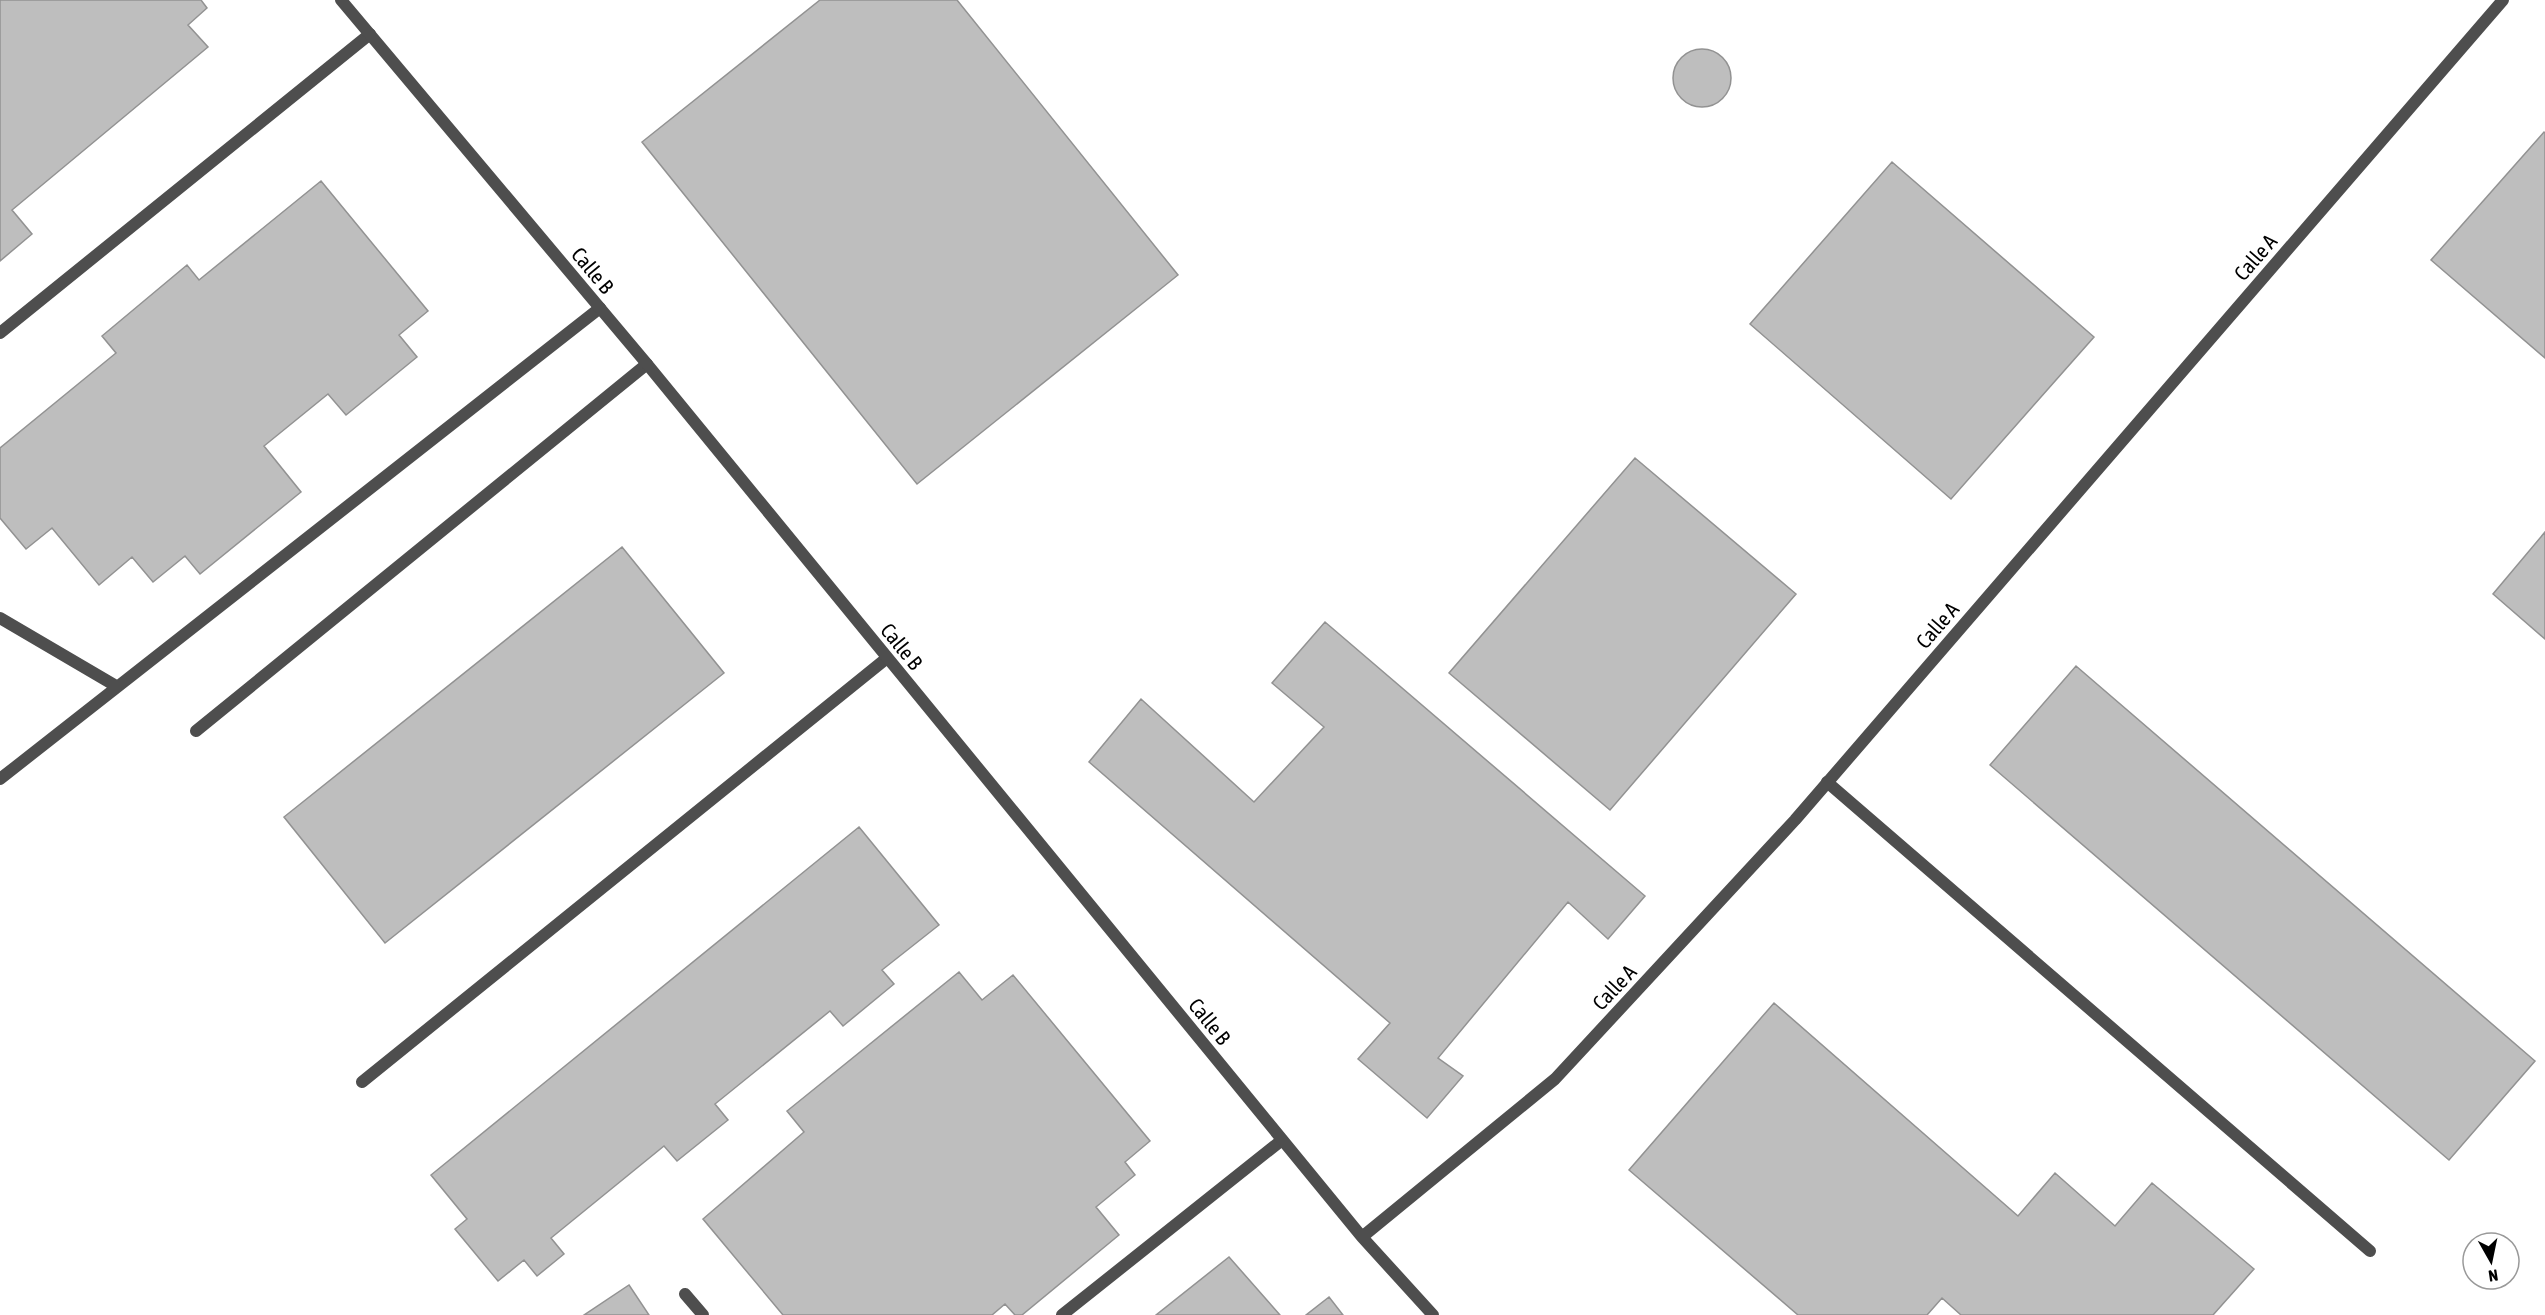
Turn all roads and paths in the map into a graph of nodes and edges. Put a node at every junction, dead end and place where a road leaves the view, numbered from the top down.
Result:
1 (342, 0) edge
2 (2503, 0) edge
3 (370, 34) junction
4 (600, 308) junction
5 (0, 333) edge
6 (646, 364) junction
7 (0, 618) edge
8 (887, 658) junction
9 (116, 686) junction
10 (196, 731) dead end
11 (0, 779) edge
12 (1827, 783) junction
13 (362, 1082) dead end
14 (1282, 1140) junction
15 (1362, 1237) junction
16 (2370, 1251) dead end
17 (685, 1294) dead end
18 (703, 1315) edge
19 (1062, 1315) edge
20 (1433, 1315) edge

1 - 3 street, Calle B
2 - 12 street, Calle A
3 - 4 street, Calle B
3 - 5 street
4 - 6 street, Calle B
4 - 9 street
6 - 8 street, Calle B
6 - 10 street
7 - 9 street
8 - 13 street
8 - 14 street, Calle B
9 - 11 street
12 - 15 street, Calle A
12 - 16 street
14 - 15 street, Calle B
14 - 19 street
15 - 20 street, Calle B
17 - 18 street

